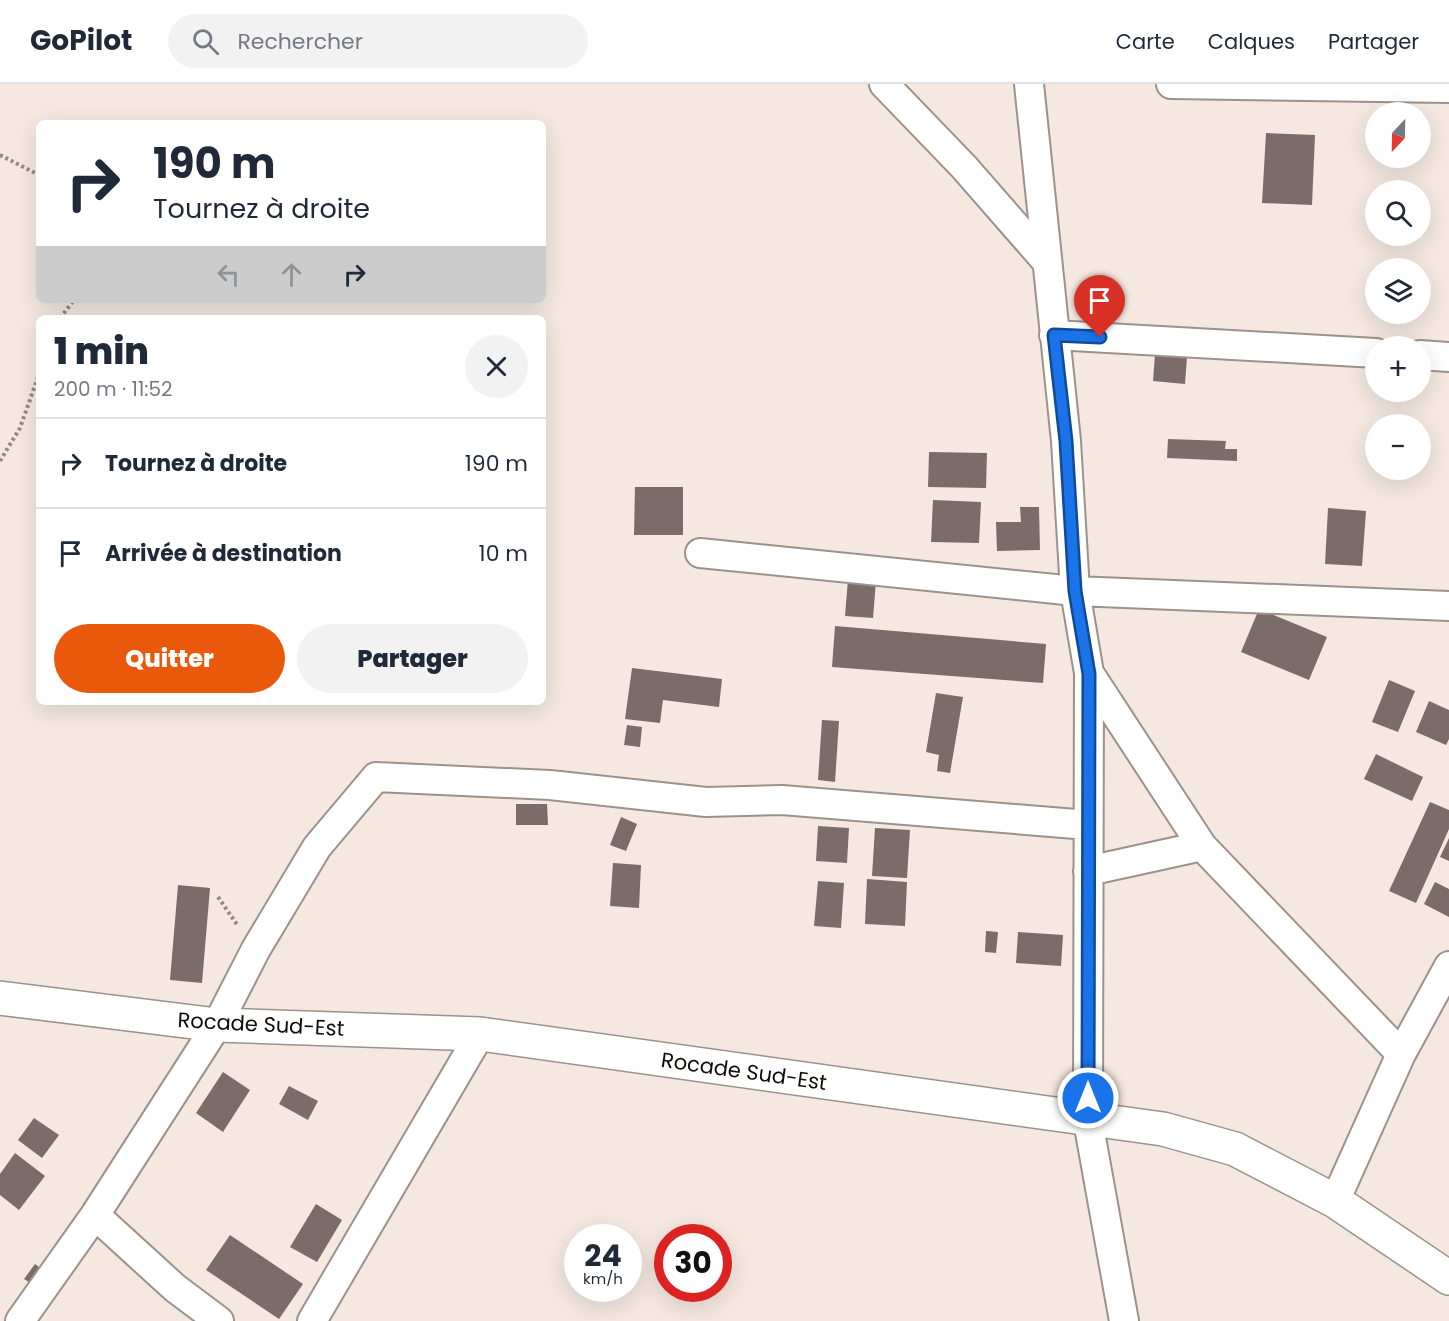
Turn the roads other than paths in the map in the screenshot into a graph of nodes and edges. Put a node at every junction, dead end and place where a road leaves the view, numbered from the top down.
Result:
1 (884, 84) edge
2 (1029, 84) edge
3 (1171, 84) edge
4 (1330, 85) edge
5 (1449, 88) edge
6 (1047, 262) junction
7 (1054, 335) junction
8 (1365, 351) edge
9 (1431, 356) edge
10 (1449, 357) edge
11 (700, 553) dead end
12 (1075, 591) junction
13 (1449, 606) edge
14 (1089, 674) junction
15 (1088, 825) junction
16 (1202, 846) junction
17 (1088, 871) junction
18 (1449, 966) edge
19 (0, 998) edge
20 (217, 1025) junction
21 (480, 1034) junction
22 (1401, 1054) junction
23 (1088, 1121) junction
24 (1335, 1201) junction
25 (95, 1215) junction
26 (1449, 1278) edge
27 (20, 1321) edge
28 (219, 1321) edge
29 (312, 1321) edge
30 (1124, 1321) edge

1 - 6 street
2 - 6 street
3 - 4 street
4 - 5 street
6 - 7 street
7 - 8 street
7 - 12 street
9 - 10 street
11 - 12 street
12 - 13 street
12 - 14 street
14 - 15 street
14 - 16 street
15 - 17 street
15 - 20 street
16 - 17 street
16 - 22 street
17 - 23 street
18 - 22 street
19 - 20 street, Rocade Sud-Est
20 - 21 street, Rocade Sud-Est
20 - 25 street
21 - 23 street, Rocade Sud-Est
21 - 29 street
22 - 24 street
23 - 24 street, Rocade Sud-Est
23 - 30 street
24 - 26 street, Rocade Sud-Est
25 - 27 street
25 - 28 street

